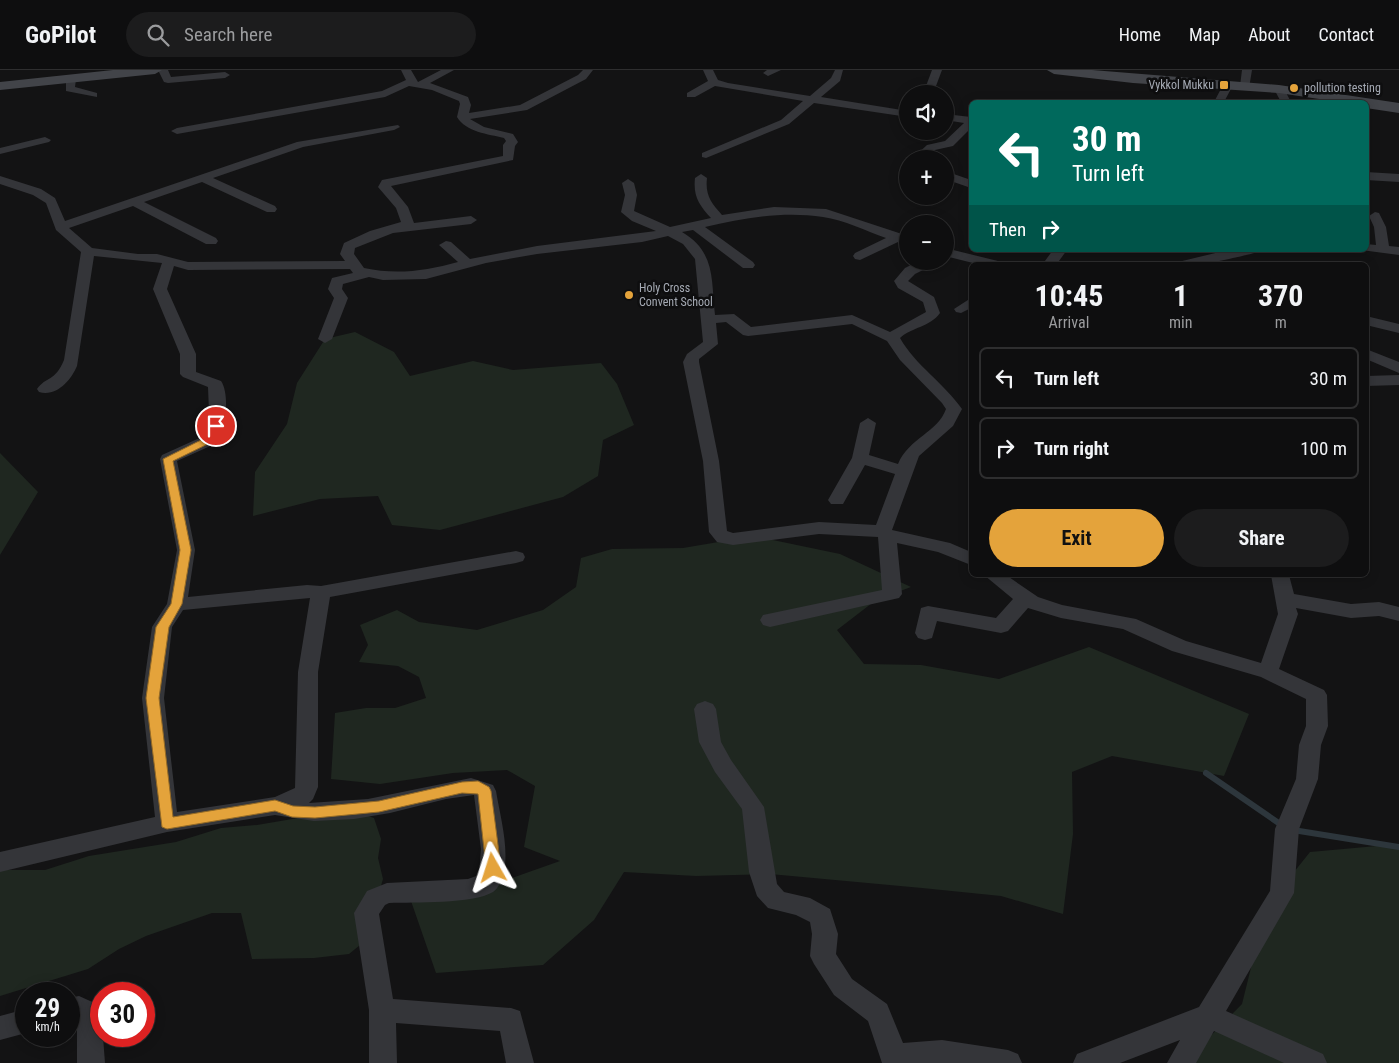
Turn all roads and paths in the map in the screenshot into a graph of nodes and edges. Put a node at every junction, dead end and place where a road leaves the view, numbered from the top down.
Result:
1 (155, 70) edge
2 (162, 70) edge
3 (449, 70) edge
4 (588, 70) edge
5 (708, 70) edge
6 (937, 70) edge
7 (1054, 70) edge
8 (1247, 70) edge
9 (839, 71) dead end
10 (124, 72) edge
11 (1135, 74) edge
12 (225, 76) edge
13 (71, 79) junction
14 (412, 79) edge
15 (714, 82) junction
16 (931, 85) edge
17 (1228, 85) junction
18 (0, 86) edge
19 (1245, 86) junction
20 (691, 95) dead end
21 (93, 96) dead end
22 (1283, 96) edge
23 (813, 100) junction
24 (1220, 100) edge
25 (1330, 100) edge
26 (1369, 103) edge
27 (1399, 108) edge
28 (899, 113) edge
29 (462, 117) junction
30 (954, 119) edge
31 (969, 121) edge
32 (969, 123) edge
33 (394, 127) dead end
34 (177, 131) dead end
35 (45, 140) dead end
36 (929, 150) edge
37 (0, 151) edge
38 (706, 155) dead end
39 (1369, 176) edge
40 (203, 178) junction
41 (701, 178) dead end
42 (954, 178) edge
43 (1399, 178) edge
44 (0, 180) edge
45 (628, 183) dead end
46 (969, 183) edge
47 (134, 202) junction
48 (271, 209) dead end
49 (1375, 216) dead end
50 (471, 220) dead end
51 (720, 220) junction
52 (61, 227) junction
53 (696, 227) junction
54 (386, 230) junction
55 (672, 232) junction
56 (899, 237) edge
57 (899, 239) edge
58 (211, 241) dead end
59 (446, 245) dead end
60 (1369, 248) edge
61 (1383, 249) junction
62 (88, 251) junction
63 (1399, 251) edge
64 (1236, 252) edge
65 (954, 254) edge
66 (860, 256) dead end
67 (169, 262) junction
68 (985, 262) edge
69 (1195, 262) edge
70 (467, 263) junction
71 (748, 265) dead end
72 (354, 266) junction
73 (912, 270) edge
74 (368, 273) junction
75 (708, 320) junction
76 (1369, 321) edge
77 (1399, 329) edge
78 (893, 338) junction
79 (325, 339) dead end
80 (1369, 354) edge
81 (1399, 368) edge
82 (1399, 380) edge
83 (1369, 381) edge
84 (46, 390) dead end
85 (868, 423) dead end
86 (860, 458) junction
87 (904, 471) junction
88 (837, 500) dead end
89 (885, 533) junction
90 (516, 557) dead end
91 (969, 558) edge
92 (996, 577) edge
93 (1280, 577) edge
94 (322, 592) junction
95 (1025, 598) junction
96 (1284, 600) junction
97 (176, 604) junction
98 (1399, 614) edge
99 (770, 620) dead end
100 (925, 633) dead end
101 (1268, 672) junction
102 (705, 709) dead end
103 (275, 806) junction
104 (167, 823) junction
105 (0, 862) edge
106 (80, 1009) edge
107 (382, 1010) junction
108 (1209, 1016) junction
109 (15, 1025) edge
110 (0, 1028) edge
111 (91, 1063) edge
112 (383, 1063) edge
113 (520, 1063) edge
114 (896, 1063) edge
115 (1008, 1063) edge
116 (1087, 1063) edge
117 (1181, 1063) edge
118 (1313, 1063) edge

1 - 10 main road
2 - 12 street
3 - 14 street
4 - 29 street
5 - 15 street
6 - 16 street
7 - 11 main road
8 - 19 street
9 - 23 street
10 - 13 main road
11 - 17 main road
13 - 18 main road
13 - 21 street
14 - 29 street
14 - 34 street
15 - 20 street
15 - 23 street
17 - 19 main road
17 - 24 street
19 - 22 main road
22 - 25 main road
23 - 28 street
23 - 38 street
26 - 27 main road
29 - 54 street
30 - 31 street
32 - 36 street
33 - 40 street
35 - 37 street
39 - 43 street
40 - 47 street
40 - 48 street
41 - 51 street
42 - 46 street
44 - 52 street
45 - 55 street
47 - 52 street
47 - 58 street
49 - 61 street
50 - 54 street
51 - 53 street
51 - 56 street
52 - 62 street
53 - 55 street
53 - 71 street
54 - 72 street
55 - 70 street
55 - 75 street
57 - 66 street
59 - 70 street
60 - 61 street
61 - 63 street
62 - 67 street
62 - 84 street
64 - 69 street
65 - 68 street
67 - 72 street
67 - 97 street
70 - 74 street
72 - 74 street
73 - 78 street
74 - 79 street
75 - 78 street
75 - 89 street
76 - 77 street
78 - 87 street
80 - 81 street
82 - 83 street
85 - 86 street
86 - 87 street
86 - 88 street
87 - 89 street
89 - 91 street
89 - 99 street
90 - 94 street
92 - 95 street
93 - 96 street
94 - 97 street
94 - 103 street
95 - 100 street
95 - 101 street
96 - 98 street
96 - 101 street
97 - 104 street
101 - 108 street
102 - 114 street
103 - 104 street
103 - 107 street
104 - 105 street
106 - 111 street
107 - 112 street
107 - 113 street
108 - 116 street
108 - 117 street
108 - 118 street
109 - 110 street
114 - 115 street

